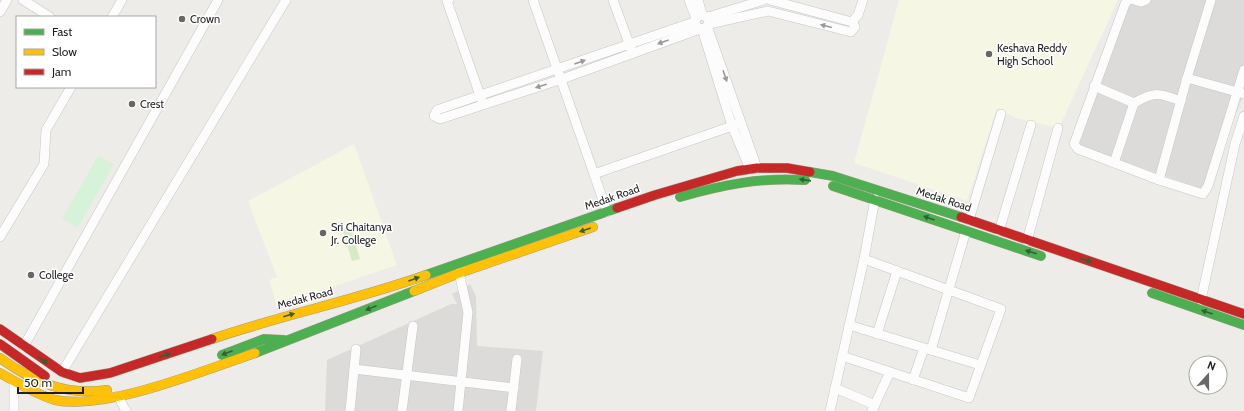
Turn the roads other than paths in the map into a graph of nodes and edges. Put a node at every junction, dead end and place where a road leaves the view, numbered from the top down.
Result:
1 (7, 0) edge
2 (24, 0) edge
3 (122, 0) edge
4 (218, 0) edge
5 (286, 0) edge
6 (449, 0) edge
7 (533, 0) edge
8 (613, 0) edge
9 (689, 0) edge
10 (698, 0) edge
11 (764, 0) edge
12 (770, 0) edge
13 (809, 0) edge
14 (863, 0) edge
15 (1128, 0) edge
16 (1134, 0) edge
17 (1146, 0) edge
18 (1211, 0) edge
19 (793, 3) edge
20 (806, 10) junction
21 (0, 12) edge
22 (48, 16) edge
23 (113, 16) edge
24 (790, 17) junction
25 (804, 20) junction
26 (702, 22) junction
27 (852, 22) junction
28 (629, 45) junction
29 (632, 54) junction
30 (558, 70) junction
31 (1244, 70) edge
32 (1187, 78) junction
33 (562, 79) junction
34 (1094, 86) junction
35 (70, 88) edge
36 (1240, 93) edge
37 (482, 100) junction
38 (1181, 101) junction
39 (1134, 103) junction
40 (1001, 114) dead end
41 (1244, 116) edge
42 (737, 125) junction
43 (1030, 125) dead end
44 (1058, 128) dead end
45 (1114, 163) junction
46 (753, 169) junction
47 (594, 174) junction
48 (1159, 180) junction
49 (875, 199) junction
50 (665, 202) dead end
51 (607, 212) junction
52 (969, 220) junction
53 (607, 222) dead end
54 (966, 231) junction
55 (999, 231) junction
56 (0, 237) edge
57 (1028, 241) junction
58 (1047, 258) dead end
59 (864, 259) junction
60 (896, 271) junction
61 (459, 273) junction
62 (949, 290) junction
63 (1143, 290) dead end
64 (1202, 300) junction
65 (1244, 314) edge
66 (255, 324) junction
67 (849, 325) junction
68 (1244, 325) edge
69 (413, 326) dead end
70 (0, 328) edge
71 (877, 334) junction
72 (293, 340) junction
73 (0, 344) edge
74 (24, 346) junction
75 (356, 349) dead end
76 (928, 349) junction
77 (203, 352) dead end
78 (842, 356) junction
79 (0, 358) edge
80 (517, 359) dead end
81 (980, 366) junction
82 (354, 369) junction
83 (62, 372) junction
84 (890, 372) junction
85 (0, 373) edge
86 (138, 374) dead end
87 (406, 375) junction
88 (913, 380) junction
89 (460, 381) junction
90 (14, 382) junction
91 (514, 388) junction
92 (835, 388) junction
93 (118, 396) junction
94 (873, 408) edge
95 (14, 411) edge
96 (126, 411) edge
97 (350, 411) edge
98 (402, 411) edge
99 (458, 411) edge
100 (511, 411) edge
101 (830, 411) edge

1 - 21 street
2 - 22 street
3 - 23 street
4 - 74 street
5 - 83 street
6 - 37 street
7 - 30 street
8 - 28 street
9 - 26 street
10 - 26 street
11 - 26 street
12 - 19 street
13 - 20 street
14 - 27 street
15 - 34 street
16 - 17 street
18 - 32 street
19 - 20 street
19 - 24 street
20 - 25 street
20 - 27 street
24 - 25 street
24 - 26 street
27 -> 25 street
26 - 28 street
26 -> 29 street
26 - 42 street
28 - 29 street
30 -> 28 street
29 - 33 street
30 - 33 street
30 - 37 street
31 - 36 street
32 - 36 street
32 - 38 street
33 -> 37 street
33 - 47 street
34 - 39 street
34 - 45 street
35 - 56 street
36 - 48 street
38 - 39 street
38 - 48 street
39 - 45 street
40 - 52 street
41 - 64 street
42 - 46 street
42 - 47 street
43 - 55 street
44 - 57 street
45 - 48 street
46 - 51 main road, Medak Road
46 - 52 main road, Medak Road
47 - 51 street
49 -> 50 main road, Medak Road
54 -> 49 main road, Medak Road
49 - 59 street
66 -> 51 main road, Medak Road
52 - 55 main road, Medak Road
53 -> 61 main road, Medak Road
58 -> 54 main road, Medak Road
54 - 62 street
55 - 57 main road, Medak Road
57 -> 64 main road, Medak Road
59 - 60 street
59 - 67 street
60 - 62 street
60 - 71 street
61 -> 72 main road, Medak Road
61 - 89 street
62 - 76 street
62 - 81 street
68 -> 63 main road
64 - 65 main road, Medak Road
66 - 77 main road
83 -> 66 main road, Medak Road
67 - 71 street
67 - 78 street
69 - 87 street
70 - 74 main road, Medak Road
71 - 76 street
72 -> 79 main road
72 - 93 main road, Medak Road
73 - 86 main road
74 -> 83 main road, Medak Road
75 - 82 street
76 - 81 street
76 - 88 street
78 - 84 street
78 - 92 street
80 - 91 street
81 - 88 street
82 - 87 street
82 - 97 street
84 - 88 street
84 - 94 street
85 - 90 main road, Medak Road
87 - 89 street
87 - 98 street
89 - 91 street
89 - 99 street
90 - 93 main road, Medak Road
90 - 95 street
91 - 100 street
92 - 94 street
92 - 101 street
93 - 96 street

